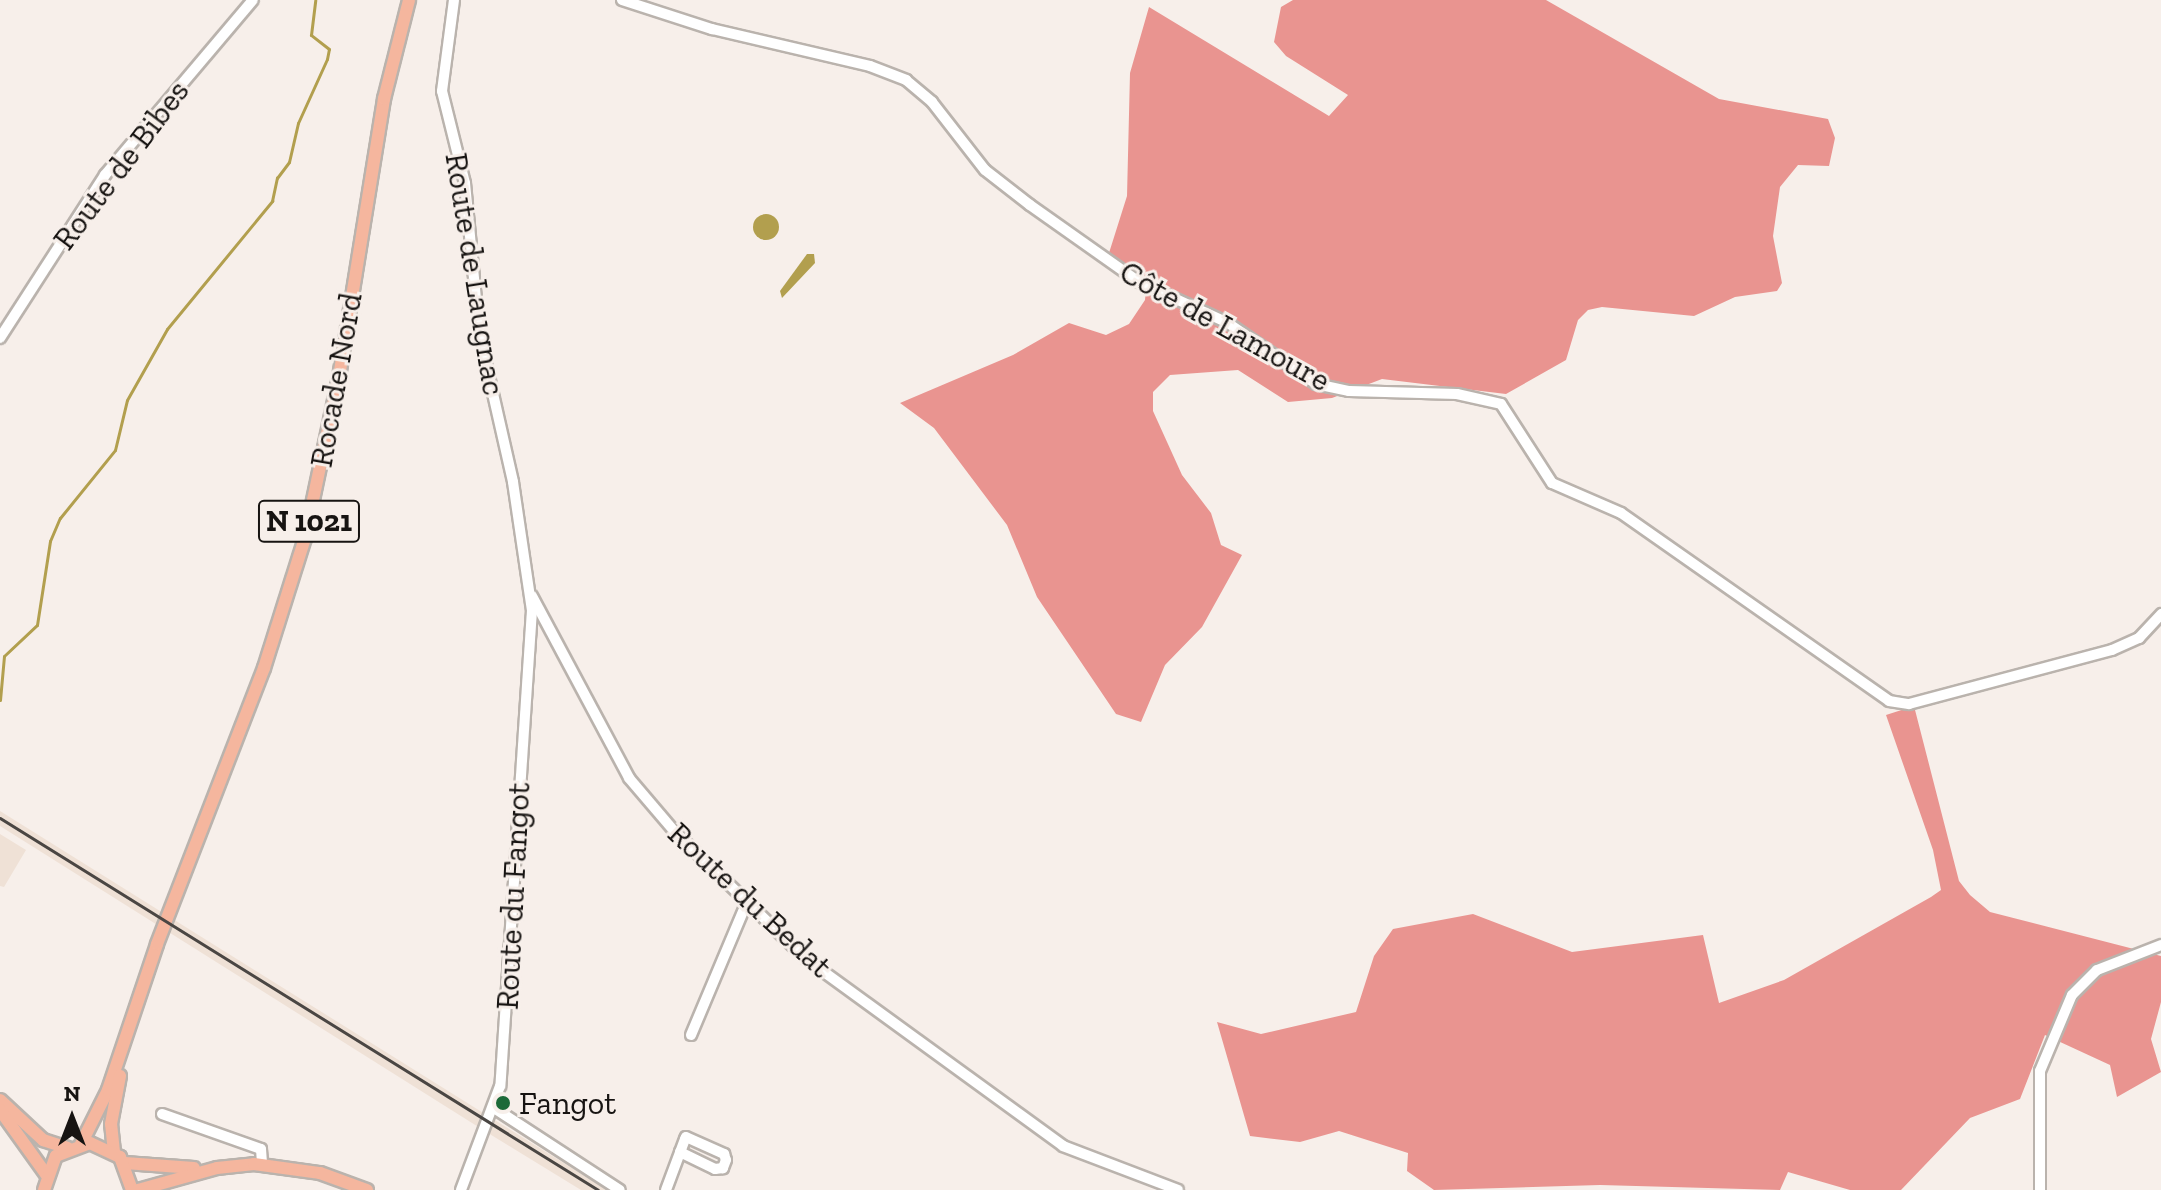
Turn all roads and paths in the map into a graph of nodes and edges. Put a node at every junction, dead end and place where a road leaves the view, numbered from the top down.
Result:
1 (253, 0) edge
2 (409, 0) edge
3 (454, 0) edge
4 (622, 0) edge
5 (0, 338) edge
6 (532, 596) junction
7 (2161, 614) edge
8 (746, 904) junction
9 (2161, 945) edge
10 (132, 1021) junction
11 (691, 1035) dead end
12 (0, 1100) edge
13 (494, 1108) junction
14 (0, 1110) edge
15 (162, 1114) dead end
16 (74, 1146) junction
17 (114, 1152) junction
18 (680, 1152) dead end
19 (125, 1163) junction
20 (262, 1164) junction
21 (217, 1168) junction
22 (46, 1174) junction
23 (44, 1190) edge
24 (135, 1190) edge
25 (367, 1190) edge
26 (461, 1190) edge
27 (620, 1190) edge
28 (666, 1190) edge
29 (1178, 1190) edge
30 (2040, 1190) edge

1 - 5 street, Route de Bibes
2 - 10 main road, Rocade Nord / N 1021
3 - 6 street, Route de Laugnac
4 - 7 street, Côte de Lamoure
6 - 8 street, Route du Bedat
6 - 13 street, Route du Fangot
8 - 11 street
8 - 29 street, Route du Bedat
9 - 30 street
10 - 16 main road, N 1021
10 - 17 main road, N 1021
12 - 16 main road
13 - 26 street, Route du Fangot
13 - 27 street
14 - 22 main road
15 - 20 street
16 - 17 main road
16 - 22 main road
17 - 19 main road
18 - 28 street
19 - 21 main road
19 - 24 main road
20 - 21 main road
20 - 25 main road
21 - 24 main road
22 - 23 main road

